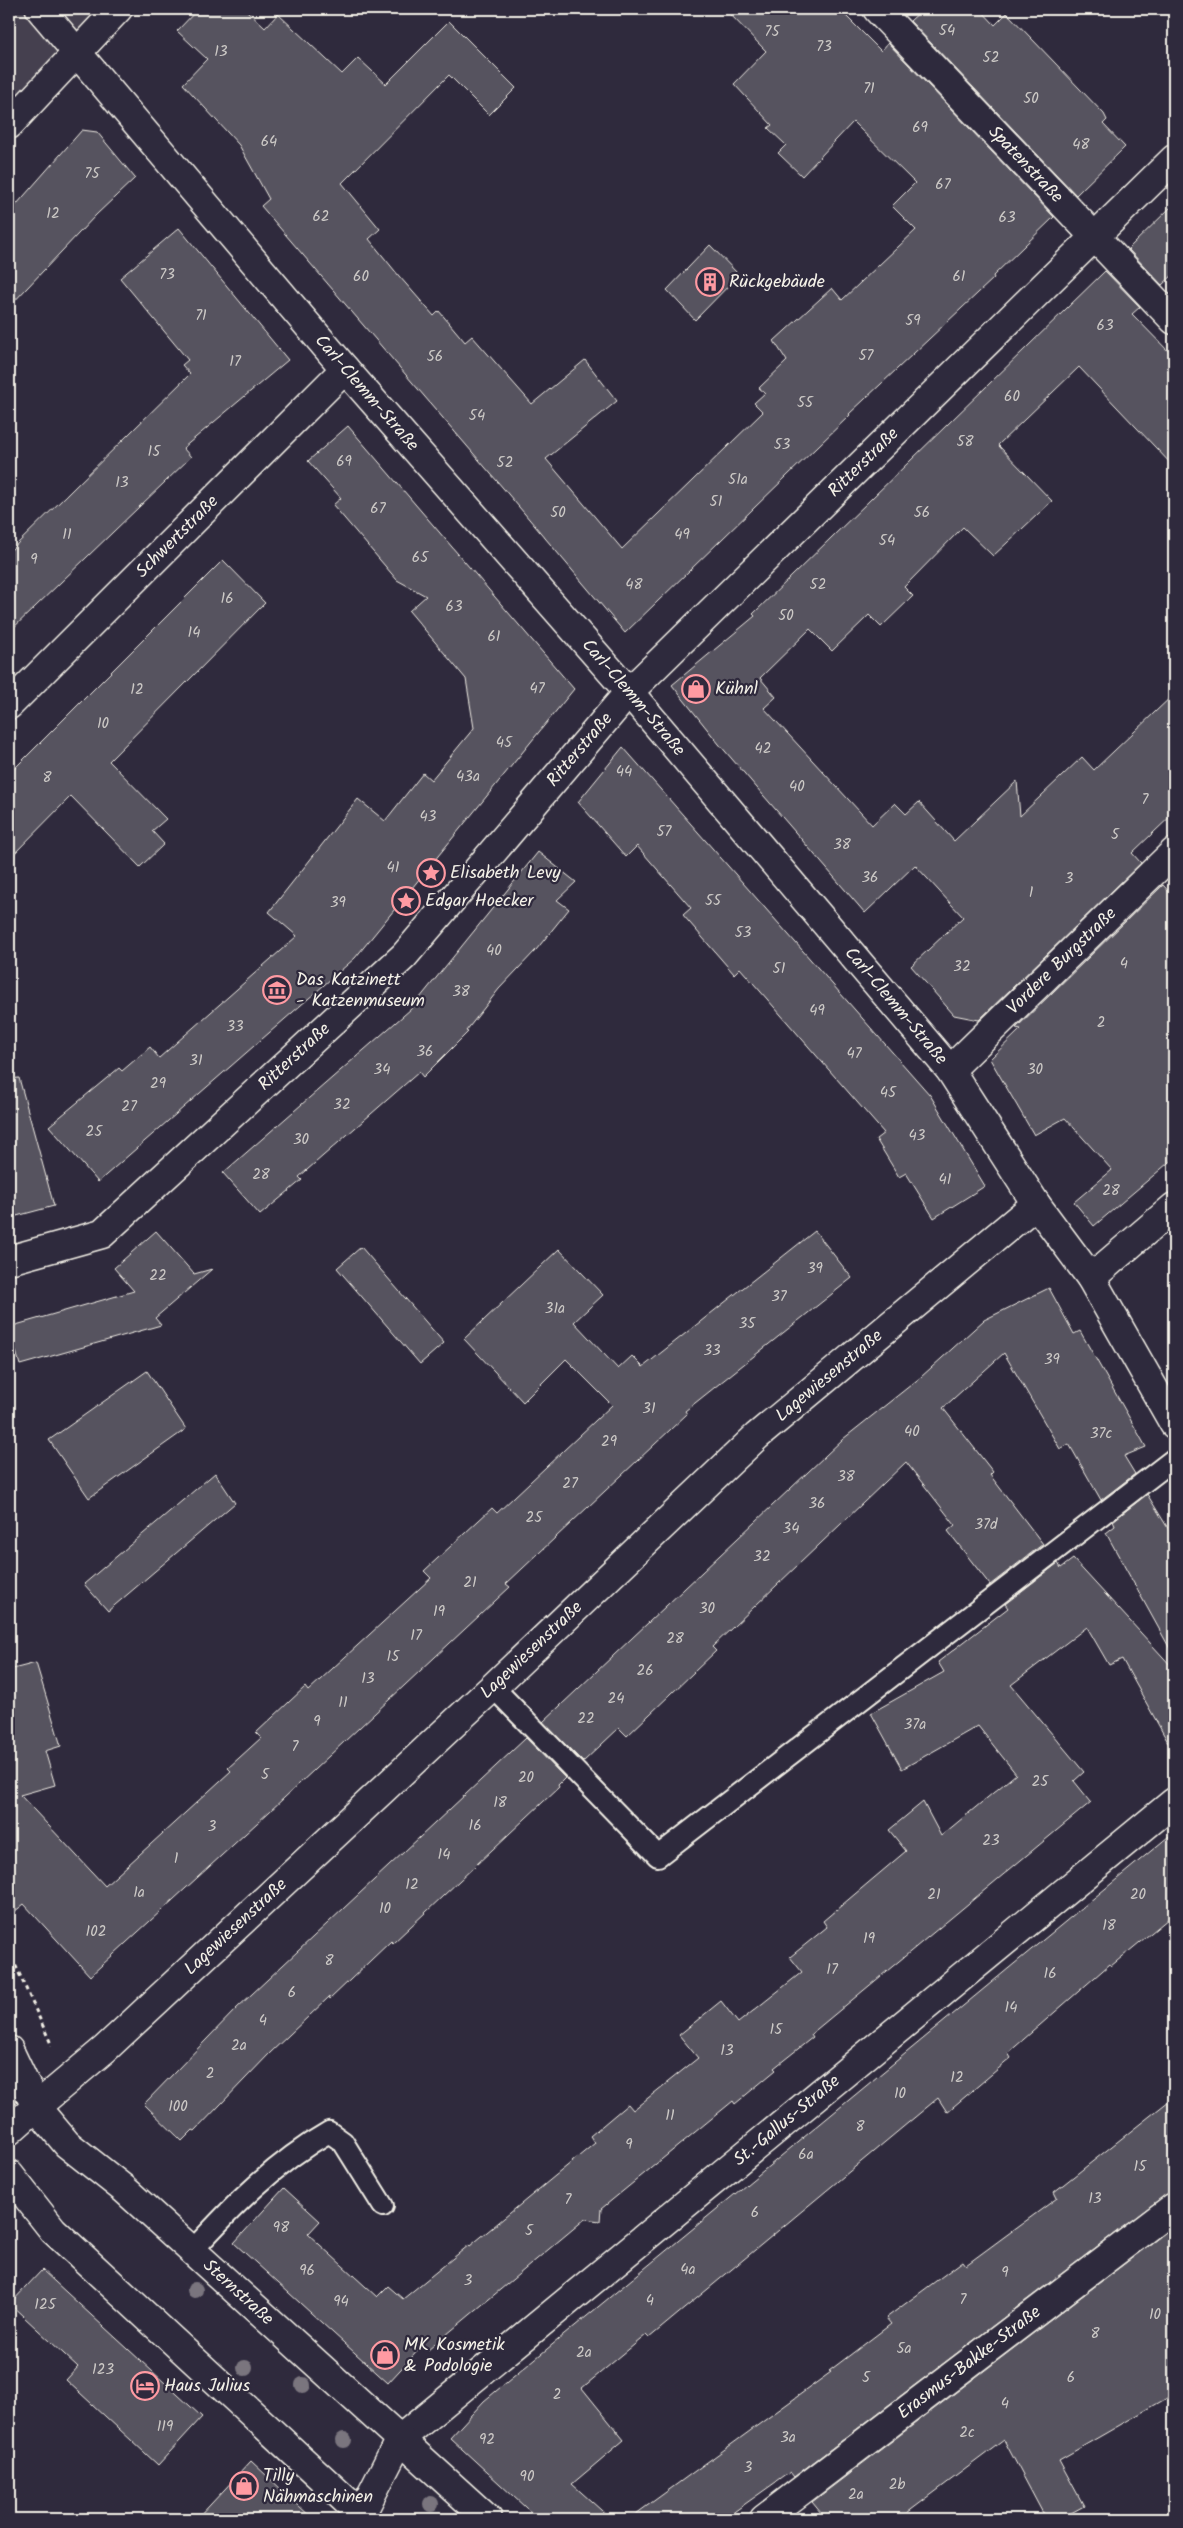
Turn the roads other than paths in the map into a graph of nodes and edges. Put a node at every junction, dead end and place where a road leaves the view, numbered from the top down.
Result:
1 (40, 9) edge
2 (118, 9) edge
3 (877, 9) edge
4 (77, 52) junction
5 (9, 124) edge
6 (1174, 159) edge
7 (1096, 236) junction
8 (1174, 320) edge
9 (345, 369) junction
10 (629, 692) junction
11 (9, 705) edge
12 (1174, 852) edge
13 (950, 1070) junction
14 (1036, 1204) junction
15 (1174, 1207) edge
16 (9, 1260) edge
17 (1091, 1278) junction
18 (1174, 1424) edge
19 (1174, 1459) edge
20 (493, 1687) junction
21 (1174, 1802) edge
22 (9, 2050) edge
23 (36, 2107) junction
24 (9, 2131) edge
25 (9, 2174) edge
26 (383, 2206) dead end
27 (1174, 2207) edge
28 (192, 2251) junction
29 (400, 2439) junction
30 (361, 2518) edge
31 (488, 2519) edge
32 (764, 2519) edge

1 - 4 street, Carl-Clemm-Straße
2 - 4 street
3 - 7 street, Spatenstraße
4 - 5 street
4 - 9 street, Carl-Clemm-Straße
6 - 7 street, Ritterstraße
7 - 8 street, Spatenstraße
7 - 10 street, Ritterstraße
9 - 10 street, Carl-Clemm-Straße
9 - 11 street, Schwertstraße
10 - 13 street, Carl-Clemm-Straße
10 - 16 street, Ritterstraße
12 - 13 street, Vordere Burgstraße
13 - 14 street, Carl-Clemm-Straße
14 - 17 street, Carl-Clemm-Straße
14 - 20 street, Lagewiesenstraße
15 - 17 street
17 - 18 street, Carl-Clemm-Straße
19 - 20 lane
20 - 23 street, Lagewiesenstraße
21 - 29 street, St.-Gallus-Straße
22 - 23 street, Sternstraße
23 - 24 street, Lagewiesenstraße
23 - 28 street, Sternstraße
25 - 30 street
26 - 28 lane
27 - 32 street, Erasmus-Bakke-Straße
28 - 29 street, Sternstraße
29 - 30 street
29 - 31 street, Sternstraße

